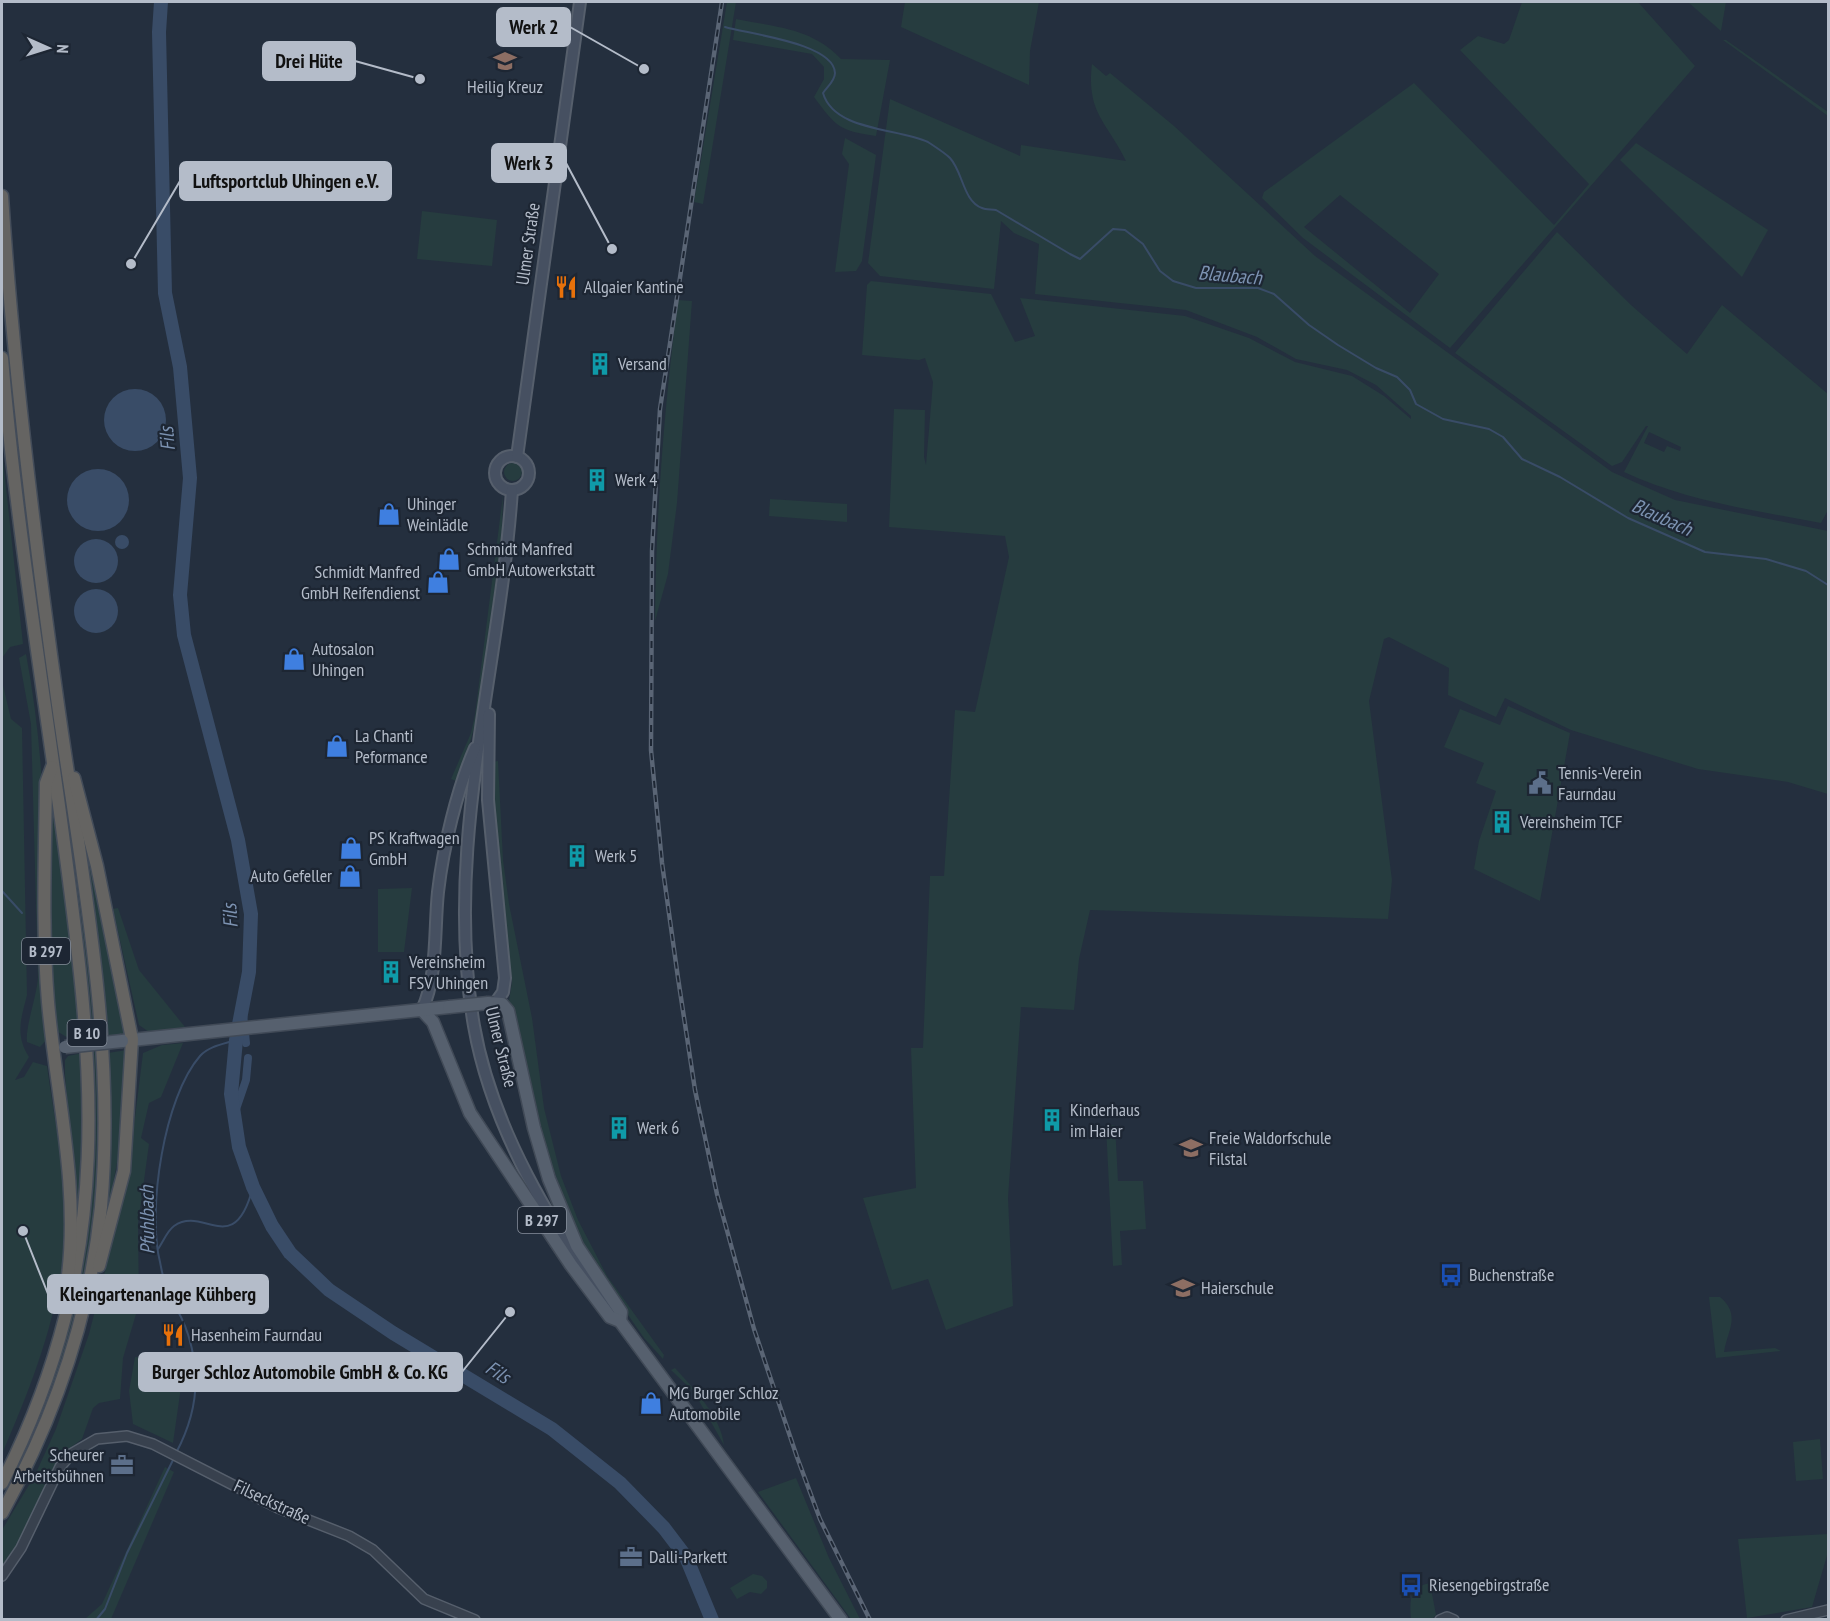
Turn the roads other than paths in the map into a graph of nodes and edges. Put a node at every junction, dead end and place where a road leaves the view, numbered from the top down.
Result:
1 (580, 2) edge
2 (2, 196) edge
3 (2, 358) edge
4 (516, 457) junction
5 (512, 490) junction
6 (487, 688) junction
7 (480, 737) junction
8 (60, 762) junction
9 (492, 1002) junction
10 (422, 1010) junction
11 (127, 1040) junction
12 (60, 1048) junction
13 (86, 1294) junction
14 (70, 1303) junction
15 (620, 1321) junction
16 (2, 1483) edge
17 (2, 1513) edge
18 (2, 1576) edge
19 (1828, 1610) edge
20 (475, 1620) edge
21 (841, 1620) edge
22 (1440, 1620) edge
23 (1454, 1620) edge
24 (1786, 1620) edge

1 - 4 main road, Ulmer Straße
2 - 8 highway, B 10
3 - 8 highway, B 10
4 - 5 main road
4 - 5 main road
5 - 6 main road, Ulmer Straße
6 - 7 main road, Ulmer Straße
6 - 9 main road
7 - 10 main road
7 - 15 main road, Ulmer Straße
8 - 11 highway, B 10
8 - 12 highway, B 297
8 - 13 highway, B 10
8 - 14 highway, B 10
9 - 10 main road, bridge
9 - 15 main road, B 297
10 - 11 main road
10 - 15 main road, B 297
11 - 12 main road, bridge
11 - 13 highway
12 - 14 highway, B 10
13 - 17 highway, B 10
14 - 16 highway, B 10
15 - 21 main road, Ulmer Straße / B 297
18 - 20 street, Filseckstraße
19 - 24 street
22 - 23 street

